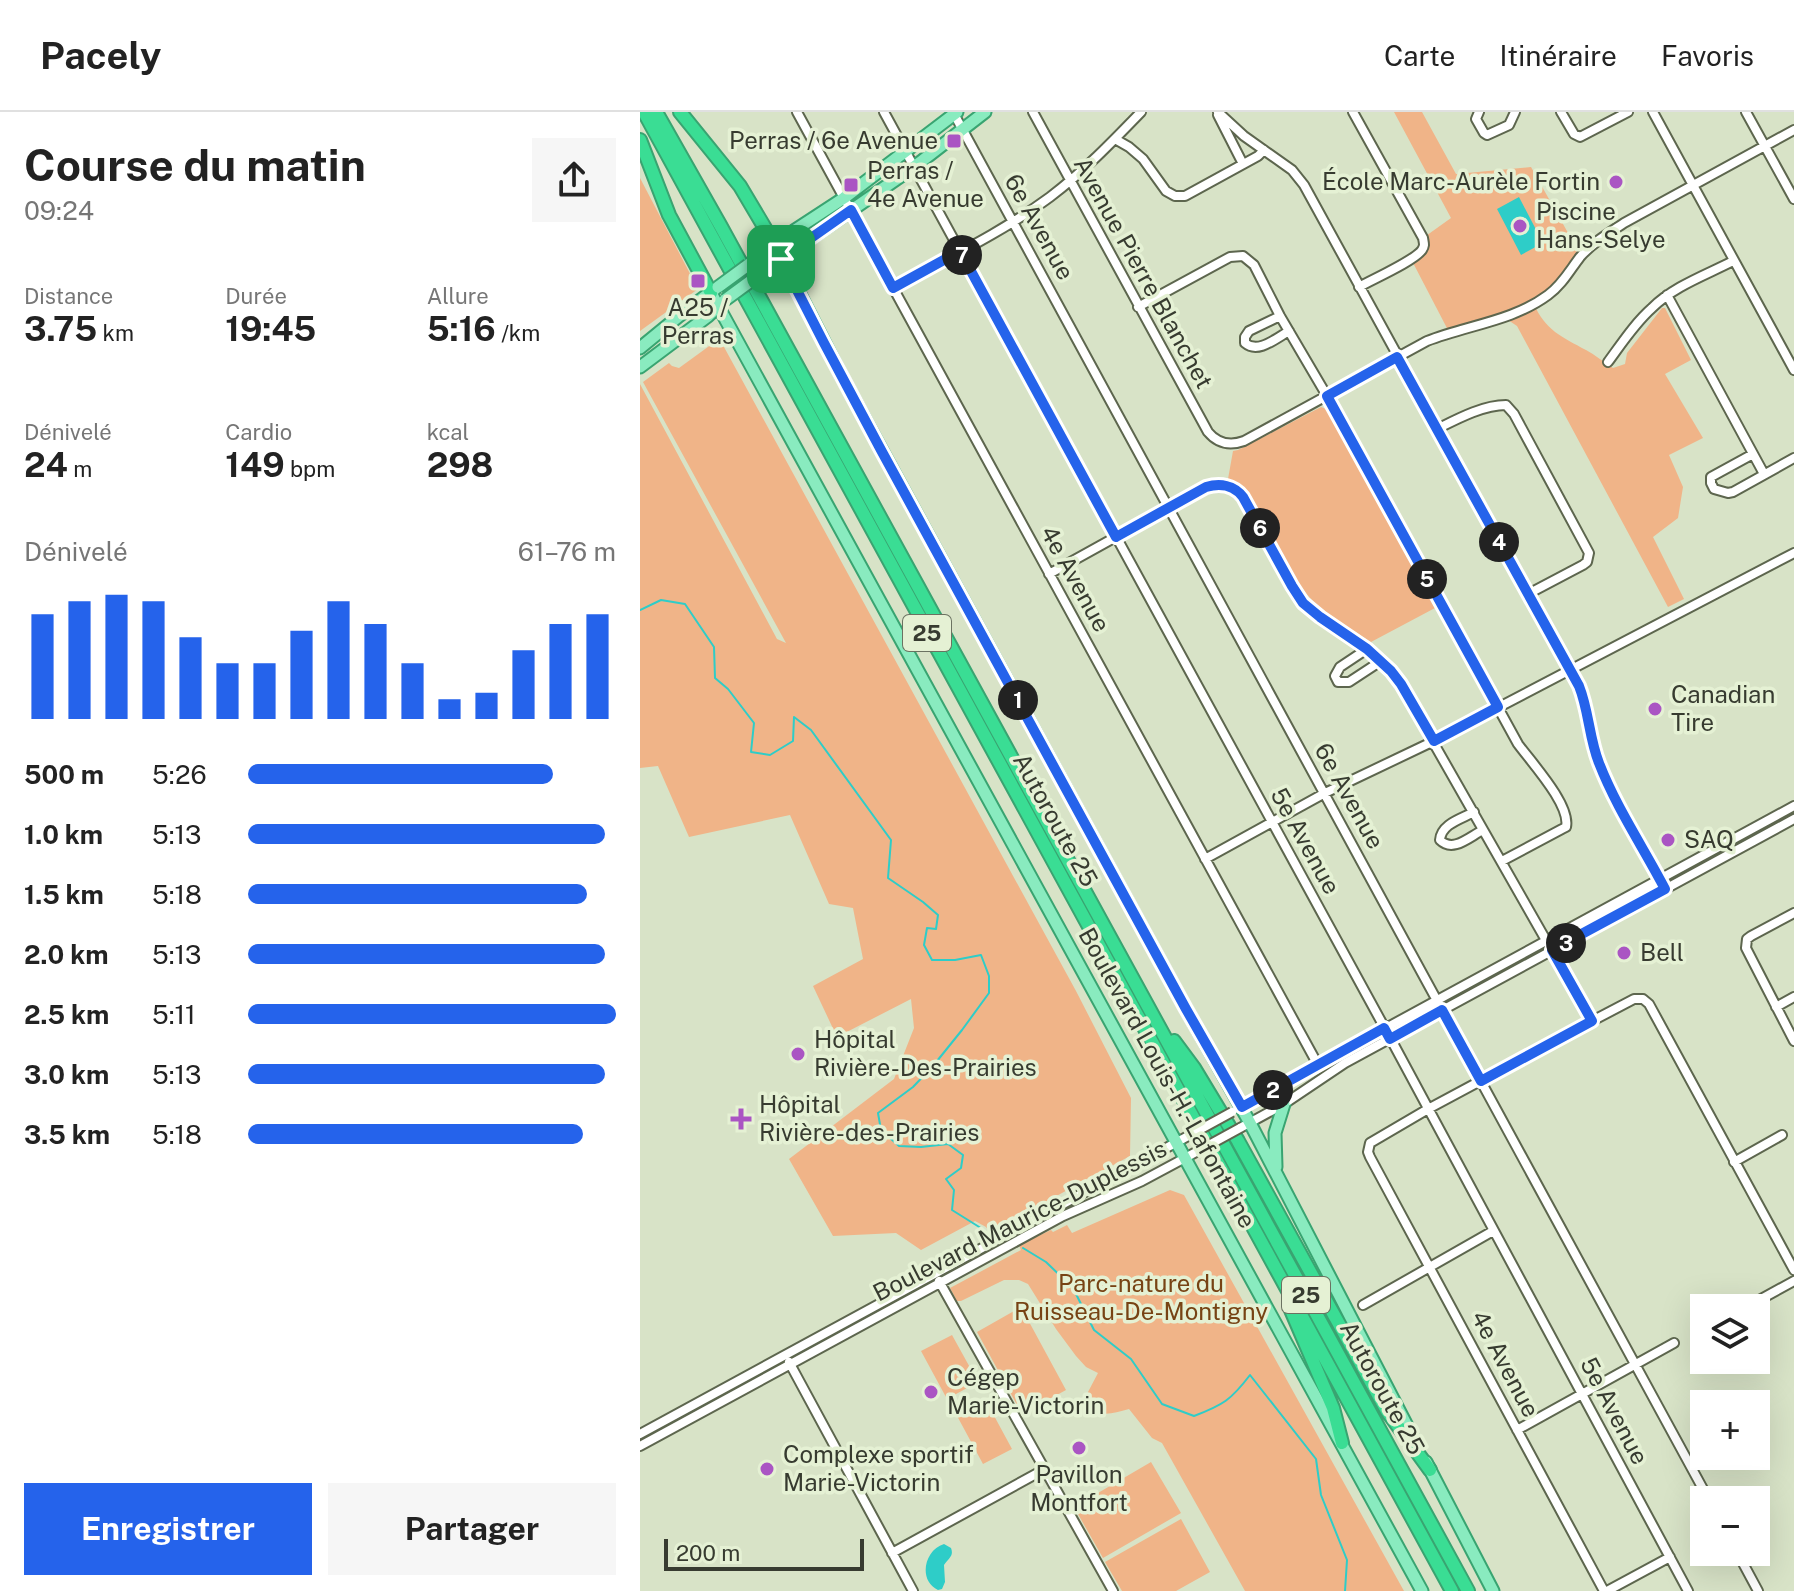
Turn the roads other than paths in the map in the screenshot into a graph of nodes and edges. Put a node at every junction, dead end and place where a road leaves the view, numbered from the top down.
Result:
1 (644, 112) edge
2 (656, 112) edge
3 (680, 112) edge
4 (797, 112) edge
5 (884, 112) edge
6 (985, 112) edge
7 (1033, 112) edge
8 (1141, 112) edge
9 (1217, 112) edge
10 (1353, 112) edge
11 (1479, 112) edge
12 (1515, 112) edge
13 (1561, 112) edge
14 (1628, 112) edge
15 (1653, 112) edge
16 (1746, 112) edge
17 (954, 113) edge
18 (963, 130) junction
19 (1794, 130) edge
20 (1115, 139) junction
21 (640, 140) edge
22 (1765, 146) junction
23 (1264, 150) junction
24 (905, 151) junction
25 (1243, 164) junction
26 (914, 167) junction
27 (1070, 181) junction
28 (1694, 186) junction
29 (844, 198) junction
30 (1794, 199) edge
31 (851, 210) junction
32 (1013, 222) junction
33 (771, 248) junction
34 (960, 251) junction
35 (777, 261) junction
36 (1733, 261) junction
37 (1359, 287) junction
38 (893, 288) junction
39 (714, 290) junction
40 (1667, 295) junction
41 (722, 304) junction
42 (1138, 307) junction
43 (1280, 316) junction
44 (1289, 331) junction
45 (640, 348) edge
46 (1397, 357) junction
47 (1608, 362) dead end
48 (640, 367) edge
49 (1794, 370) edge
50 (1327, 396) junction
51 (1437, 429) junction
52 (1753, 454) junction
53 (1794, 458) edge
54 (1764, 474) junction
55 (1169, 508) junction
56 (1116, 537) junction
57 (1794, 553) edge
58 (1049, 574) junction
59 (1528, 594) junction
60 (1367, 649) junction
61 (1381, 661) junction
62 (1570, 669) junction
63 (1498, 707) junction
64 (1434, 741) junction
65 (1325, 793) junction
66 (1793, 808) edge
67 (1474, 812) junction
68 (1794, 819) edge
69 (1271, 822) junction
70 (1483, 830) junction
71 (1205, 859) junction
72 (1502, 861) junction
73 (1660, 880) junction
74 (1665, 889) junction
75 (1794, 913) edge
76 (1547, 940) junction
77 (1552, 950) junction
78 (1794, 997) edge
79 (1144, 1000) junction
80 (1437, 1000) junction
81 (1776, 1007) junction
82 (1442, 1010) junction
83 (1592, 1021) junction
84 (1384, 1028) junction
85 (1390, 1039) junction
86 (1794, 1041) edge
87 (1318, 1065) junction
88 (1481, 1081) junction
89 (1284, 1104) junction
90 (1428, 1109) junction
91 (1237, 1110) junction
92 (1245, 1125) junction
93 (1782, 1135) dead end
94 (1176, 1142) junction
95 (1185, 1158) junction
96 (1734, 1162) junction
97 (1276, 1171) junction
98 (1493, 1231) junction
99 (1268, 1255) junction
100 (1430, 1267) junction
101 (1794, 1270) edge
102 (935, 1274) junction
103 (1794, 1281) edge
104 (939, 1283) junction
105 (1770, 1294) edge
106 (1363, 1305) dead end
107 (1674, 1343) dead end
108 (784, 1355) junction
109 (790, 1364) junction
110 (1635, 1365) junction
111 (1582, 1394) junction
112 (1517, 1430) junction
113 (640, 1434) edge
114 (1342, 1443) junction
115 (640, 1446) edge
116 (1045, 1469) junction
117 (1430, 1470) junction
118 (1701, 1486) edge
119 (892, 1553) junction
120 (1670, 1557) junction
121 (1745, 1566) edge
122 (913, 1591) edge
123 (1113, 1591) edge
124 (1422, 1591) edge
125 (1452, 1591) edge
126 (1468, 1591) edge
127 (1493, 1591) edge
128 (1605, 1591) edge
129 (1688, 1591) edge
130 (1758, 1591) edge

1 - 99 highway, Autoroute 25 / 25
2 - 79 highway, Autoroute 25 / 25
3 - 33 highway
4 - 29 street, 4e Avenue
5 - 24 street, 5e Avenue
6 - 18 main road
7 - 27 street, Avenue Pierre Blanchet
8 - 20 street
9 - 23 street
9 - 25 street
10 - 37 street
11 - 12 street
13 - 14 street
15 - 28 street
16 - 22 street
17 - 18 street, 6e Avenue
17 - 24 main road
18 - 26 main road
18 - 32 street, 6e Avenue
19 - 22 street
20 - 25 street
20 - 27 street
21 - 39 highway
22 - 28 street
22 - 30 street
23 - 25 street
23 - 37 street
24 - 26 street, 5e Avenue
24 - 29 main road
26 - 31 main road
26 - 34 street, 5e Avenue
27 - 32 street
27 - 42 street, Avenue Pierre Blanchet
28 - 36 street
28 - 46 street
29 - 31 street, 4e Avenue
29 - 33 main road
31 - 35 main road
31 - 38 street, 4e Avenue
32 - 34 street
32 - 55 street, 6e Avenue
33 - 35 main road, Boulevard Louis-H.-Lafontaine
33 - 39 main road, bridge
34 - 38 street
34 - 56 street, 5e Avenue
35 - 41 main road, bridge
35 - 91 main road, Boulevard Louis-H.-Lafontaine
36 - 40 street
36 - 49 street
37 - 46 street
38 - 58 street, 4e Avenue
39 - 41 main road, Boulevard Louis-H.-Lafontaine
39 - 45 main road
40 - 47 street
40 - 52 street
41 - 48 main road
41 - 94 main road, Boulevard Louis-H.-Lafontaine
42 - 43 street
42 - 50 street, Avenue Pierre Blanchet
43 - 44 street
43 - 44 street
44 - 50 street
46 - 50 street
46 - 51 street
50 - 63 street
51 - 59 street
51 - 59 street
52 - 54 street
52 - 54 street
53 - 54 street
55 - 56 street
55 - 60 street
55 - 65 street, 6e Avenue
56 - 58 street
56 - 69 street, 5e Avenue
57 - 62 street
58 - 71 street, 4e Avenue
59 - 62 street
60 - 61 street
60 - 61 street
61 - 64 street
62 - 63 street
62 - 73 street
63 - 64 street
63 - 72 street
64 - 65 street
64 - 67 street
65 - 69 street
65 - 80 street, 6e Avenue
66 - 73 street, Boulevard Maurice-Duplessis
67 - 70 street
67 - 70 street
68 - 74 street, Boulevard Maurice-Duplessis
69 - 71 street
69 - 84 street, 5e Avenue
70 - 72 street
71 - 87 street, 4e Avenue
72 - 76 street
73 - 74 street
73 - 76 street, Boulevard Maurice-Duplessis
74 - 77 street, Boulevard Maurice-Duplessis
75 - 81 street
76 - 77 street
76 - 80 street, Boulevard Maurice-Duplessis
77 - 82 street, Boulevard Maurice-Duplessis
77 - 83 street
78 - 81 street
79 - 117 highway
79 - 126 highway, Autoroute 25 / 25
80 - 82 street, 6e Avenue
80 - 84 street, Boulevard Maurice-Duplessis
81 - 86 street
82 - 85 street, Boulevard Maurice-Duplessis
82 - 88 street, 6e Avenue
83 - 88 street
83 - 96 street
84 - 85 street, 5e Avenue
84 - 87 street, Boulevard Maurice-Duplessis
85 - 89 street, Boulevard Maurice-Duplessis
85 - 90 street, 5e Avenue
87 - 91 street, Boulevard Maurice-Duplessis
88 - 90 street
88 - 110 street, 6e Avenue
89 - 92 street, Boulevard Maurice-Duplessis
89 - 97 main road
90 - 98 street, 5e Avenue
90 - 100 street, 4e Avenue
91 - 92 main road, Boulevard Louis-H.-Lafontaine
91 - 94 street, Boulevard Maurice-Duplessis, bridge
92 - 95 street, Boulevard Maurice-Duplessis, bridge
92 - 97 main road, Boulevard Louis-H.-Lafontaine
93 - 96 street
94 - 95 main road, Boulevard Louis-H.-Lafontaine
94 - 102 street, Boulevard Maurice-Duplessis
95 - 104 street, Boulevard Maurice-Duplessis
95 - 114 main road, Boulevard Louis-H.-Lafontaine
96 - 101 street
97 - 117 main road, Boulevard Louis-H.-Lafontaine
98 - 100 street
98 - 111 street, 5e Avenue
99 - 114 highway
99 - 125 highway, Autoroute 25 / 25
100 - 106 street
100 - 112 street, 4e Avenue
102 - 104 street
102 - 108 street, Boulevard Maurice-Duplessis
103 - 105 street
104 - 109 street, Boulevard Maurice-Duplessis
104 - 116 street
107 - 110 street
108 - 109 street
108 - 113 street, Boulevard Maurice-Duplessis
109 - 115 street, Boulevard Maurice-Duplessis
109 - 119 street
110 - 111 street
110 - 118 street, 6e Avenue
111 - 112 street
111 - 120 street, 5e Avenue
112 - 128 street, 4e Avenue
114 - 124 main road, Boulevard Louis-H.-Lafontaine
116 - 119 street
116 - 123 street
117 - 127 main road, Boulevard Louis-H.-Lafontaine
119 - 122 street
120 - 128 street
120 - 129 street, 5e Avenue
121 - 130 street

